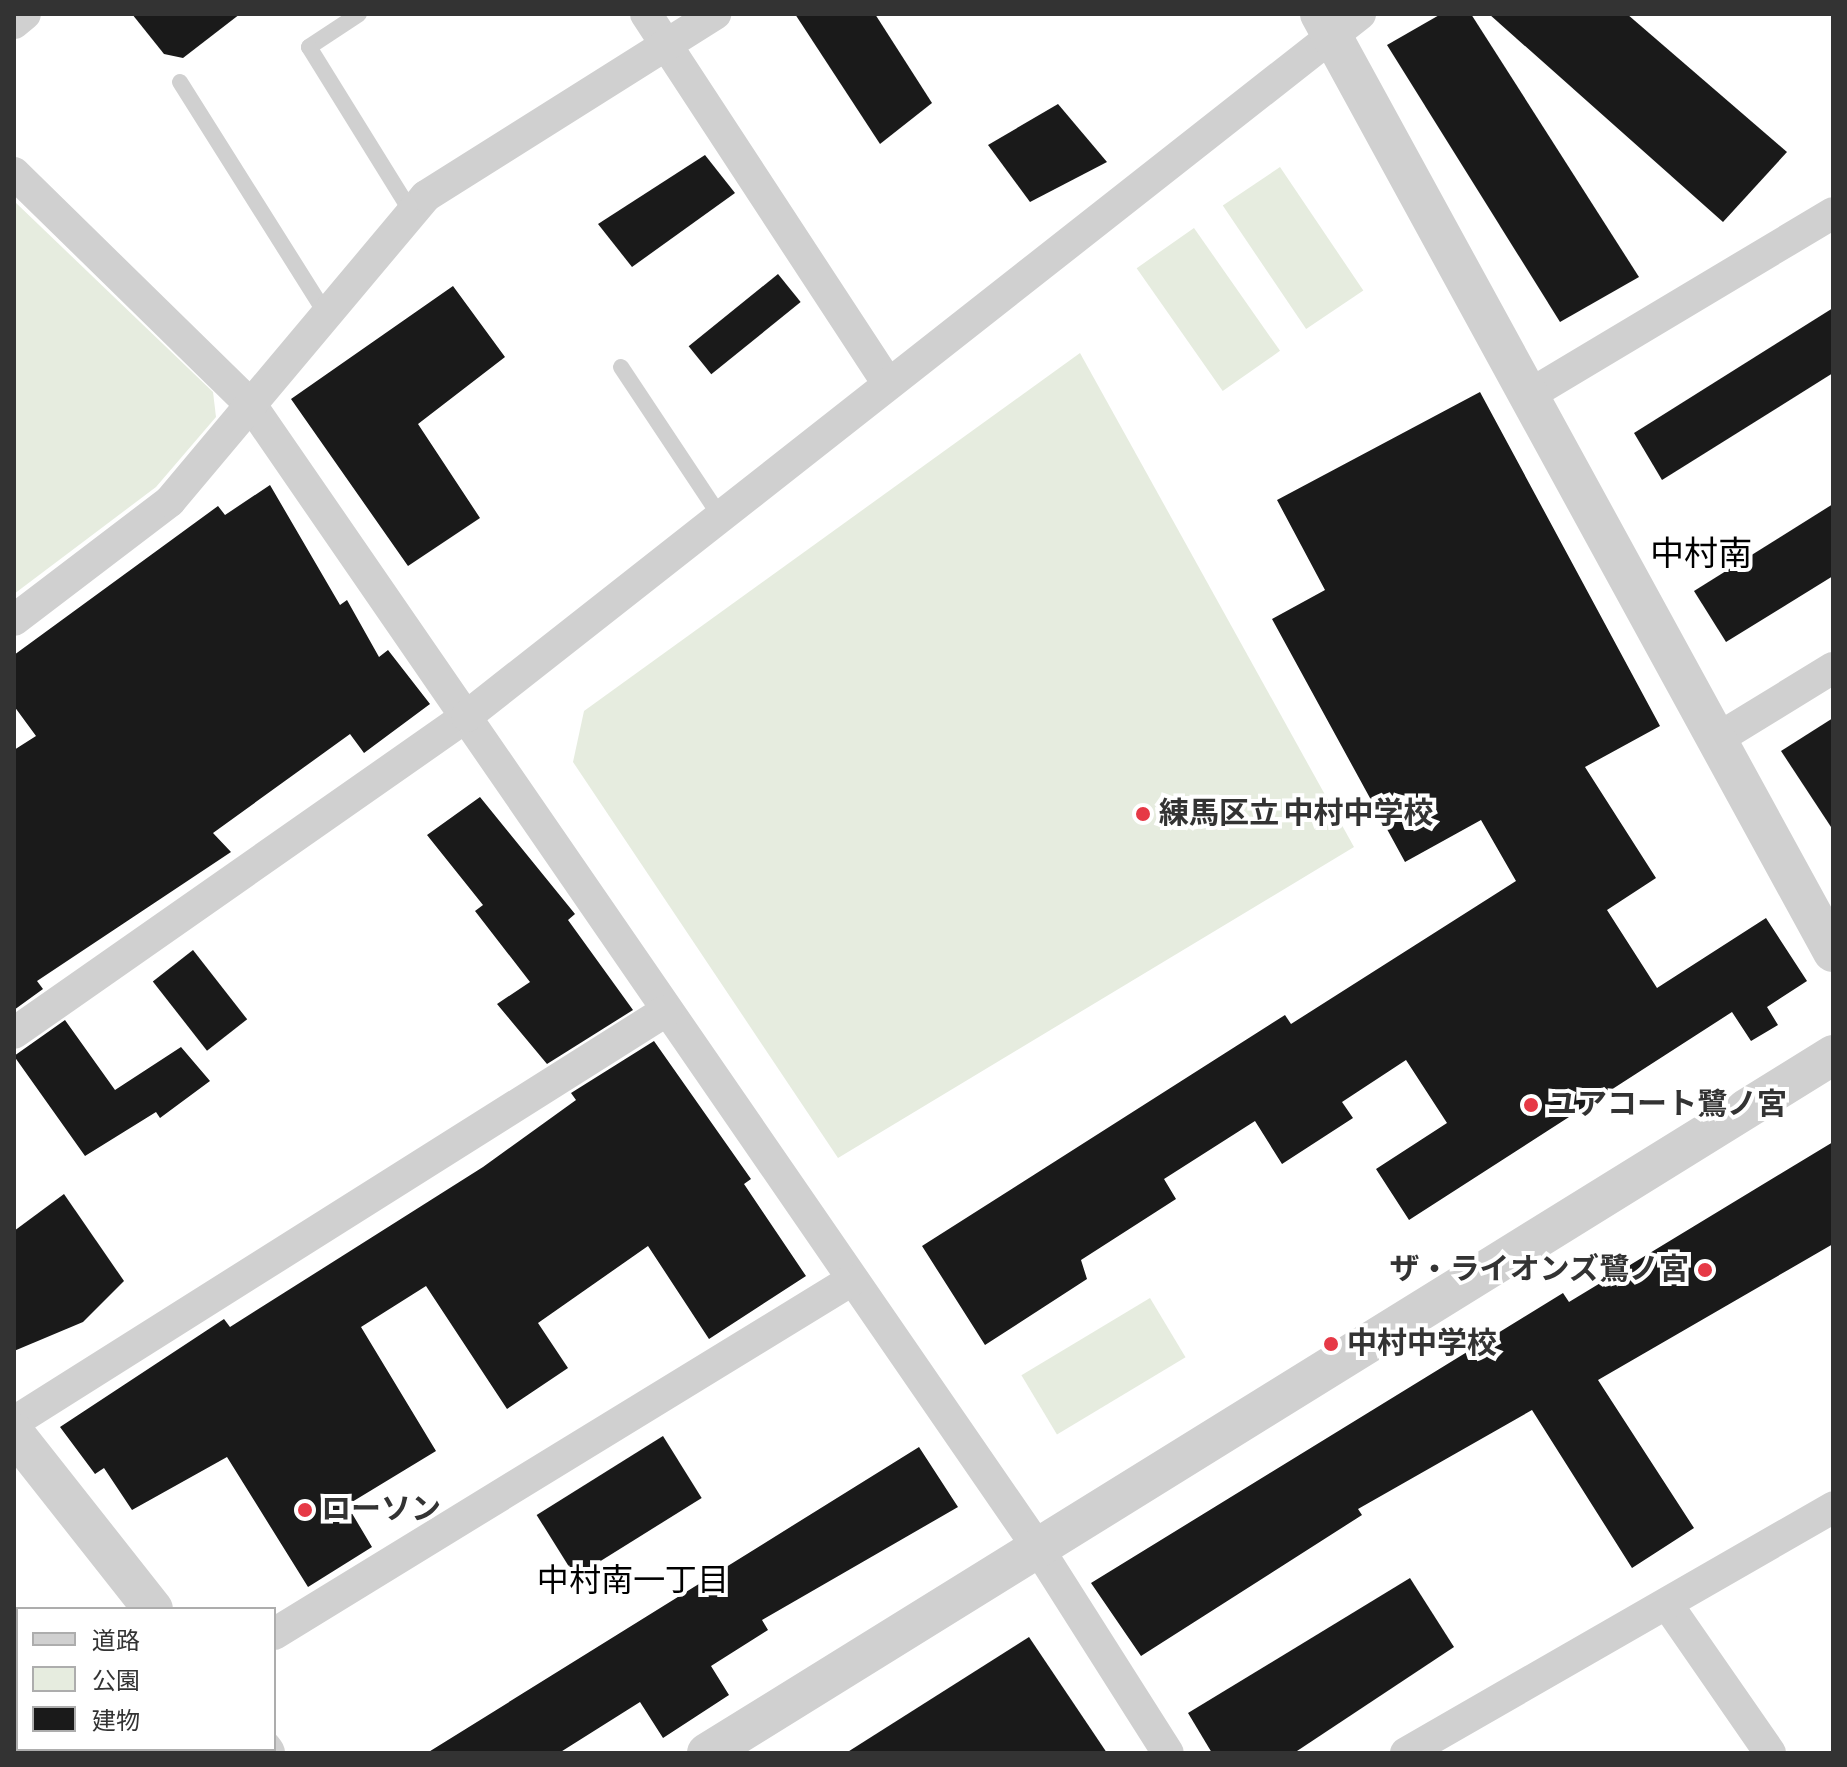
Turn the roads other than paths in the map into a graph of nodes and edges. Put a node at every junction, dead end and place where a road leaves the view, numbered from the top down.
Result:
1 (25, 14) edge
2 (359, 14) edge
3 (646, 14) edge
4 (715, 14) edge
5 (1336, 20) edge
6 (14, 23) edge
7 (666, 46) junction
8 (180, 82) dead end
9 (14, 173) edge
10 (412, 213) junction
11 (1833, 213) edge
12 (327, 315) junction
13 (621, 367) dead end
14 (888, 384) junction
15 (1529, 395) junction
16 (251, 405) junction
17 (720, 516) junction
18 (14, 620) edge
19 (1833, 668) edge
20 (467, 716) junction
21 (1717, 739) junction
22 (1833, 952) edge
23 (666, 1011) junction
24 (14, 1033) edge
25 (1833, 1055) edge
26 (850, 1281) junction
27 (14, 1422) edge
28 (14, 1433) edge
29 (1833, 1507) edge
30 (1036, 1545) junction
31 (1667, 1604) junction
32 (151, 1607) edge
33 (276, 1633) edge
34 (707, 1753) edge
35 (1168, 1753) edge
36 (1406, 1753) edge
37 (1770, 1753) edge

1 - 6 street
2 - 10 lane
3 - 7 street
4 - 7 street
5 - 14 street
5 - 15 street
7 - 10 street
7 - 14 street
8 - 12 lane
9 - 16 street
10 - 12 street
11 - 15 street
12 - 16 street
13 - 17 lane
14 - 17 street
15 - 21 street
16 - 18 street
16 - 20 street
17 - 20 street
19 - 21 street
20 - 23 street
20 - 24 street
21 - 22 street
23 - 26 street
23 - 27 street
25 - 30 street
26 - 30 street
26 - 33 street
28 - 32 street
29 - 31 street
30 - 34 street
30 - 35 street
31 - 36 street
31 - 37 street

